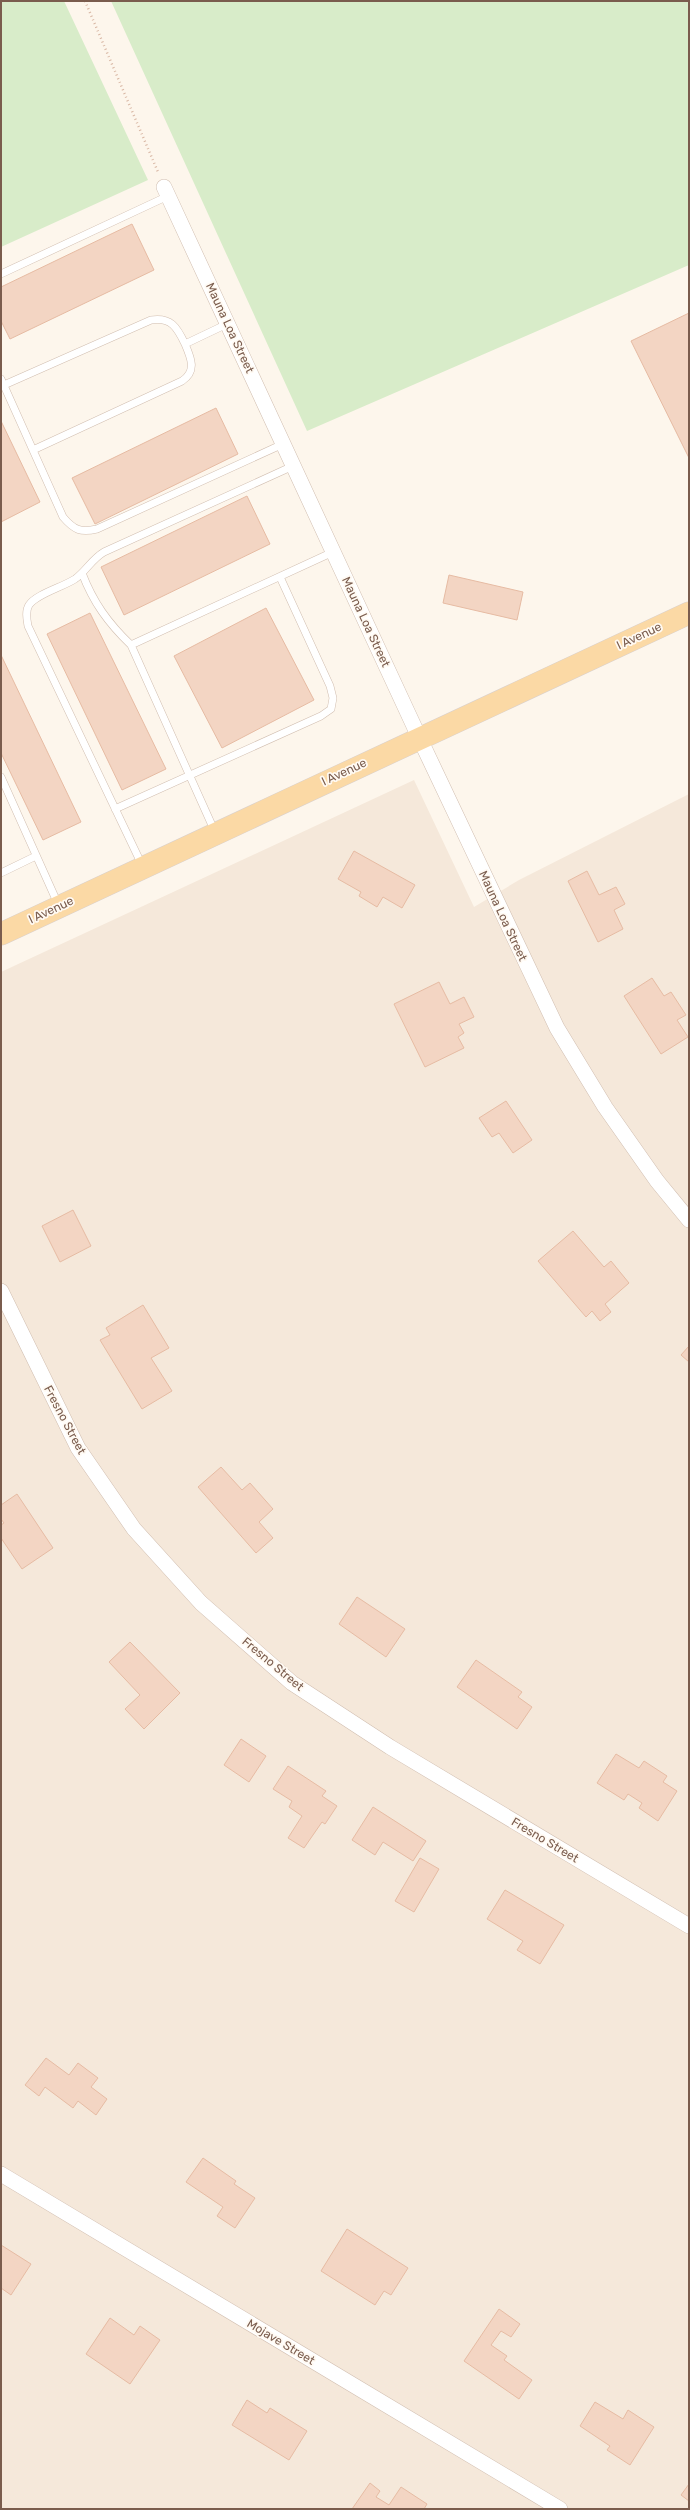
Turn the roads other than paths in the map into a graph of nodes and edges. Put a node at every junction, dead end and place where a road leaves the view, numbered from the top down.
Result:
1 (166, 191) joint
2 (1, 274) edge
3 (227, 324) junction
4 (185, 344) junction
5 (2, 382) edge
6 (283, 444) junction
7 (33, 450) junction
8 (293, 466) junction
9 (333, 552) junction
10 (82, 573) junction
11 (280, 577) junction
12 (689, 613) edge
13 (131, 644) junction
14 (419, 737) junction
15 (190, 775) junction
16 (1, 777) edge
17 (115, 809) junction
18 (216, 833) junction
19 (36, 856) junction
20 (143, 867) junction
21 (1, 873) edge
22 (59, 906) junction
23 (1, 934) edge
24 (689, 1220) edge
25 (1, 1291) edge
26 (689, 1926) edge
27 (1, 2174) edge
28 (560, 2509) edge

1 - 2 lane
1 - 3 street, Mauna Loa Street
3 - 4 lane
3 - 6 street, Mauna Loa Street
4 - 5 lane
4 - 7 lane
5 - 7 lane
6 - 7 lane
6 - 8 street, Mauna Loa Street
8 - 9 street, Mauna Loa Street
8 - 10 lane
9 - 11 lane
9 - 14 street, Mauna Loa Street
10 - 13 lane
10 - 17 lane
11 - 13 lane
11 - 15 lane
12 - 14 main road, I Avenue
13 - 15 lane
14 - 18 main road, I Avenue
14 - 24 street, Mauna Loa Street
15 - 17 lane
15 - 18 lane
16 - 19 lane
17 - 20 lane
18 - 20 main road, I Avenue
19 - 21 lane
19 - 22 lane
20 - 22 main road, I Avenue
22 - 23 main road, I Avenue
25 - 26 street, Fresno Street
27 - 28 street, Mojave Street

